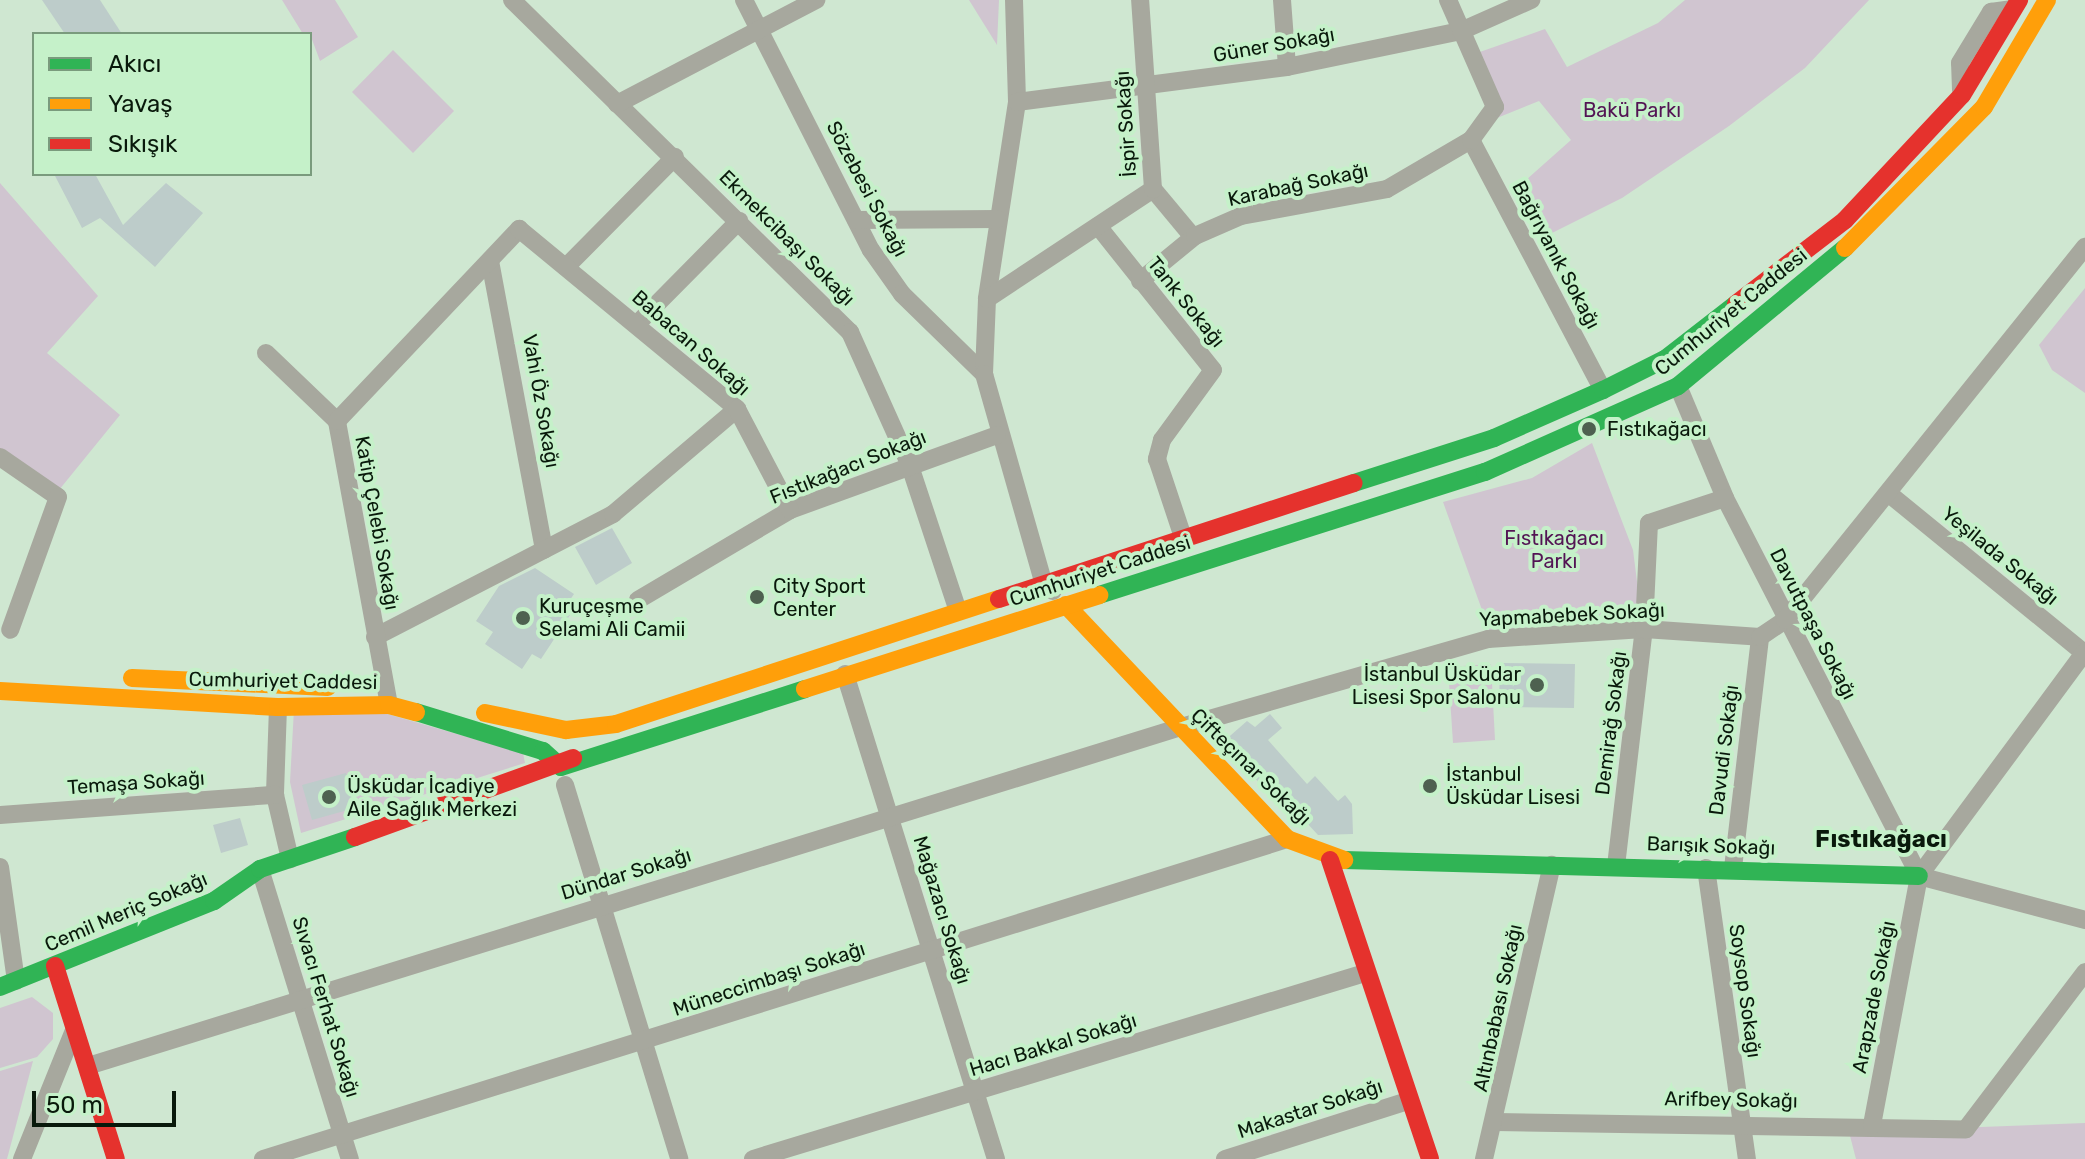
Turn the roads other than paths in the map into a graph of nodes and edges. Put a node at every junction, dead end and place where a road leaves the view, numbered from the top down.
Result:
1 (744, 0) edge
2 (816, 0) edge
3 (1014, 0) edge
4 (1140, 0) edge
5 (1282, 0) edge
6 (1448, 0) edge
7 (1531, 0) edge
8 (2047, 0) edge
9 (520, 2) edge
10 (2016, 4) edge
11 (760, 31) junction
12 (1461, 31) junction
13 (1287, 67) junction
14 (1145, 88) junction
15 (1017, 102) junction
16 (617, 104) junction
17 (1471, 140) junction
18 (675, 157) junction
19 (1153, 189) junction
20 (997, 219) junction
21 (856, 220) junction
22 (739, 221) junction
23 (1098, 226) junction
24 (519, 229) joint
25 (1193, 237) junction
26 (2085, 247) edge
27 (490, 261) junction
28 (566, 267) junction
29 (1140, 281) junction
30 (987, 299) junction
31 (638, 323) junction
32 (266, 353) dead end
33 (984, 374) junction
34 (1678, 386) junction
35 (1603, 390) junction
36 (737, 409) junction
37 (337, 421) junction
38 (997, 435) junction
39 (1, 460) edge
40 (909, 463) junction
41 (1888, 493) junction
42 (1725, 498) junction
43 (790, 510) junction
44 (1183, 537) junction
45 (544, 550) junction
46 (1043, 581) junction
47 (638, 600) dead end
48 (1066, 605) junction
49 (958, 611) junction
50 (1785, 620) junction
51 (1644, 629) junction
52 (10, 630) dead end
53 (375, 637) junction
54 (1760, 637) junction
55 (2085, 653) edge
56 (0, 671) edge
57 (845, 674) junction
58 (0, 691) edge
59 (386, 697) junction
60 (278, 707) junction
61 (616, 724) junction
62 (1178, 728) junction
63 (563, 776) junction
64 (275, 795) junction
65 (0, 815) edge
66 (890, 816) junction
67 (1287, 839) junction
68 (290, 859) junction
69 (1330, 860) junction
70 (1552, 865) junction
71 (1616, 866) junction
72 (0, 867) edge
73 (1706, 868) junction
74 (1733, 868) junction
75 (260, 869) junction
76 (1919, 876) junction
77 (604, 904) junction
78 (2085, 920) edge
79 (931, 950) junction
80 (55, 966) junction
81 (2085, 972) edge
82 (1365, 973) junction
83 (8, 984) edge
84 (298, 998) junction
85 (74, 1030) junction
86 (646, 1042) junction
87 (88, 1066) junction
88 (975, 1092) junction
89 (1408, 1101) junction
90 (1741, 1121) junction
91 (1496, 1122) junction
92 (1872, 1125) junction
93 (342, 1133) junction
94 (22, 1159) edge
95 (116, 1159) edge
96 (263, 1159) edge
97 (350, 1159) edge
98 (679, 1159) edge
99 (753, 1159) edge
100 (996, 1159) edge
101 (1225, 1159) edge
102 (1430, 1159) edge
103 (1484, 1159) edge
104 (1747, 1159) edge

1 - 11 street, Sözebesi Sokağı
2 - 11 street
3 - 15 street
4 - 14 street, İspir Sokağı
5 - 13 street
6 - 12 street
7 - 12 street, Güner Sokağı
8 - 34 main road, Cumhuriyet Caddesi
9 - 16 street, Ekmekcibaşı Sokağı
10 - 35 main road, Cumhuriyet Caddesi
11 - 16 street
11 - 21 street, Sözebesi Sokağı
12 - 13 street, Güner Sokağı
12 - 17 street, Karabağ Sokağı
13 - 14 street, Güner Sokağı
14 - 15 street, Güner Sokağı
14 - 19 street, İspir Sokağı
15 - 20 street
16 - 18 street, Ekmekcibaşı Sokağı
17 - 25 street, Karabağ Sokağı
17 - 35 street, Bağrıyanık Sokağı
18 - 22 street, Ekmekcibaşı Sokağı
18 - 28 street
19 - 23 street, İspir Sokağı
19 - 25 street
20 - 21 street
20 - 30 street
21 - 33 street, Sözebesi Sokağı
22 - 31 street
22 - 40 street, Ekmekcibaşı Sokağı
23 - 29 street, Tank Sokağı
23 - 30 street, İspir Sokağı
24 - 27 street, Katip Çelebi Sokağı
24 - 28 street, Babacan Sokağı
25 - 29 street, Karabağ Sokağı
26 - 41 street
27 - 37 street, Katip Çelebi Sokağı
27 - 45 street, Vahi Öz Sokağı
28 - 31 street, Babacan Sokağı
29 - 44 street, Tank Sokağı
30 - 33 street
31 - 36 street, Babacan Sokağı
32 - 37 street
33 - 38 street
34 - 42 street, Davutpaşa Sokağı
34 - 48 main road, Cumhuriyet Caddesi
35 - 44 main road, Cumhuriyet Caddesi
36 - 43 street, Babacan Sokağı
36 - 45 street
37 - 53 street, Katip Çelebi Sokağı
38 - 40 street, Fıstıkağacı Sokağı
38 - 46 street
39 - 52 street
40 - 43 street, Fıstıkağacı Sokağı
40 - 49 street, Ekmekcibaşı Sokağı
41 - 50 street
41 - 55 street, Yeşilada Sokağı
42 - 50 street, Davutpaşa Sokağı
42 - 51 street, Demirağ Sokağı
43 - 47 street, Fıstıkağacı Sokağı
44 - 46 main road, Cumhuriyet Caddesi
45 - 53 street
46 - 48 street
46 - 49 main road, Cumhuriyet Caddesi
48 - 57 main road, Cumhuriyet Caddesi
48 - 62 main road, Çifteçınar Sokağı
49 - 61 main road, Cumhuriyet Caddesi
50 - 54 street
50 - 76 street, Davutpaşa Sokağı
51 - 54 street, Yapmabebek Sokağı
51 - 62 street, Yapmabebek Sokağı
51 - 71 street, Demirağ Sokağı
53 - 59 street, Katip Çelebi Sokağı
54 - 74 street, Davudi Sokağı
55 - 76 street
56 - 59 main road, Cumhuriyet Caddesi
57 - 63 main road, Cumhuriyet Caddesi
57 - 66 street, Mağazacı Sokağı
58 - 60 main road, Cumhuriyet Caddesi
59 - 60 main road, Cumhuriyet Caddesi
59 - 61 main road, Cumhuriyet Caddesi
59 - 63 main road, Cumhuriyet Caddesi
60 - 64 street
61 - 63 main road, Cemil Meriç Sokağı
62 - 66 street, Dündar Sokağı
62 - 67 main road, Çifteçınar Sokağı
63 - 68 main road, Cemil Meriç Sokağı
63 - 77 street
64 - 65 street, Temaşa Sokağı
64 - 68 street
66 - 77 street, Dündar Sokağı
66 - 79 street, Mağazacı Sokağı
67 - 69 main road, Çifteçınar Sokağı
67 - 79 street, Müneccimbaşı Sokağı
68 - 75 main road, Cemil Meriç Sokağı
69 - 70 main road, Barışık Sokağı
69 - 82 main road
70 - 71 main road, Barışık Sokağı
70 - 91 street, Altınbabası Sokağı
71 - 73 main road, Barışık Sokağı
72 - 83 street
73 - 74 main road, Barışık Sokağı
73 - 90 street, Soysop Sokağı
74 - 76 main road, Barışık Sokağı
75 - 80 main road, Cemil Meriç Sokağı
75 - 84 street, Sıvacı Ferhat Sokağı
76 - 78 street, Barışık Sokağı
76 - 92 street, Arapzade Sokağı
77 - 84 street, Dündar Sokağı
77 - 86 street
79 - 86 street, Müneccimbaşı Sokağı
79 - 88 street, Mağazacı Sokağı
80 - 83 main road, Cemil Meriç Sokağı
80 - 85 main road
81 - 92 street, Arifbey Sokağı
82 - 88 street, Hacı Bakkal Sokağı
82 - 89 main road
84 - 87 street, Dündar Sokağı
84 - 93 street, Sıvacı Ferhat Sokağı
85 - 87 main road
85 - 94 street
86 - 93 street, Müneccimbaşı Sokağı
86 - 98 street
87 - 95 main road
88 - 99 street, Hacı Bakkal Sokağı
88 - 100 street, Mağazacı Sokağı
89 - 101 street, Makastar Sokağı
89 - 102 main road
90 - 91 street, Arifbey Sokağı
90 - 92 street, Arifbey Sokağı
90 - 104 street, Soysop Sokağı
91 - 103 street, Altınbabası Sokağı
93 - 96 street, Müneccimbaşı Sokağı
93 - 97 street, Sıvacı Ferhat Sokağı

